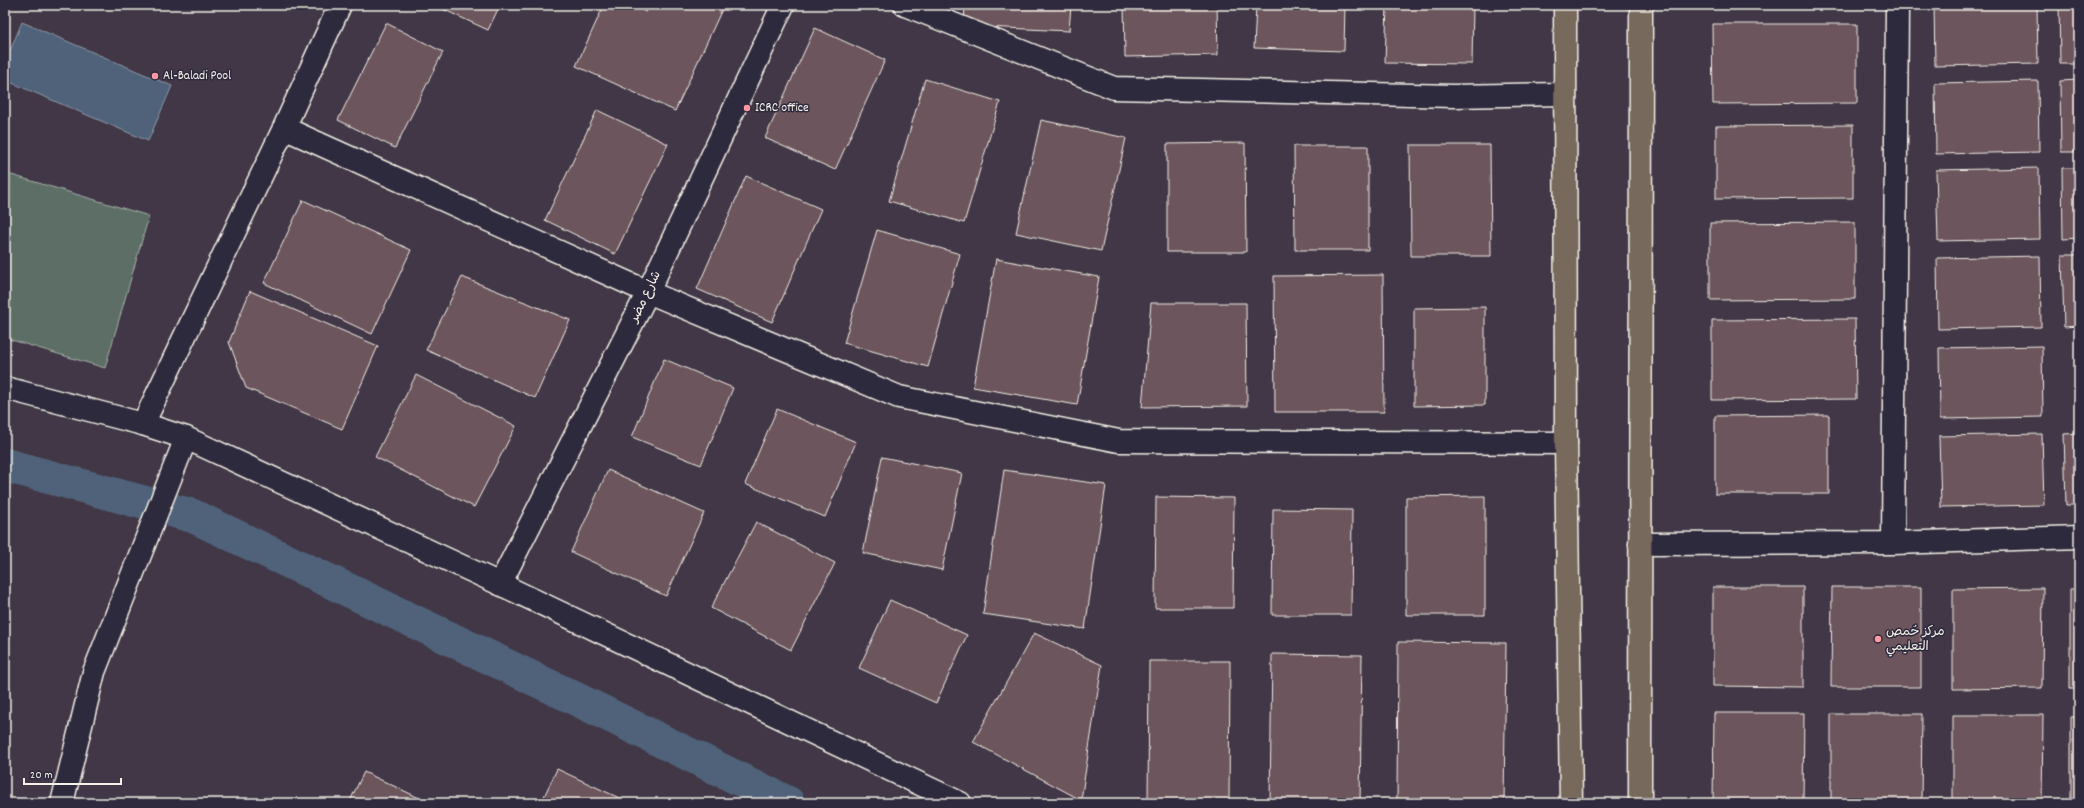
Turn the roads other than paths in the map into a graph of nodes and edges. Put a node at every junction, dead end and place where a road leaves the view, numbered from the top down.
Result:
1 (340, 5) edge
2 (783, 5) edge
3 (904, 5) edge
4 (1565, 5) edge
5 (1642, 5) edge
6 (1898, 5) edge
7 (1564, 94) junction
8 (284, 128) junction
9 (648, 292) junction
10 (5, 388) edge
11 (143, 424) junction
12 (186, 438) junction
13 (1566, 443) junction
14 (2079, 537) edge
15 (1893, 543) junction
16 (1640, 544) junction
17 (500, 584) junction
18 (62, 803) edge
19 (960, 803) edge
20 (1571, 803) edge
21 (1640, 803) edge

1 - 8 street
2 - 9 street, شارع مضر
3 - 7 street
4 - 7 highway
5 - 16 highway
6 - 15 street
7 - 13 highway
8 - 9 street
8 - 11 street
9 - 13 street
9 - 17 street, شارع مضر
10 - 11 street
11 - 12 street
12 - 17 street
12 - 18 street
13 - 20 highway
14 - 15 street
15 - 16 street
16 - 21 highway
17 - 19 street

